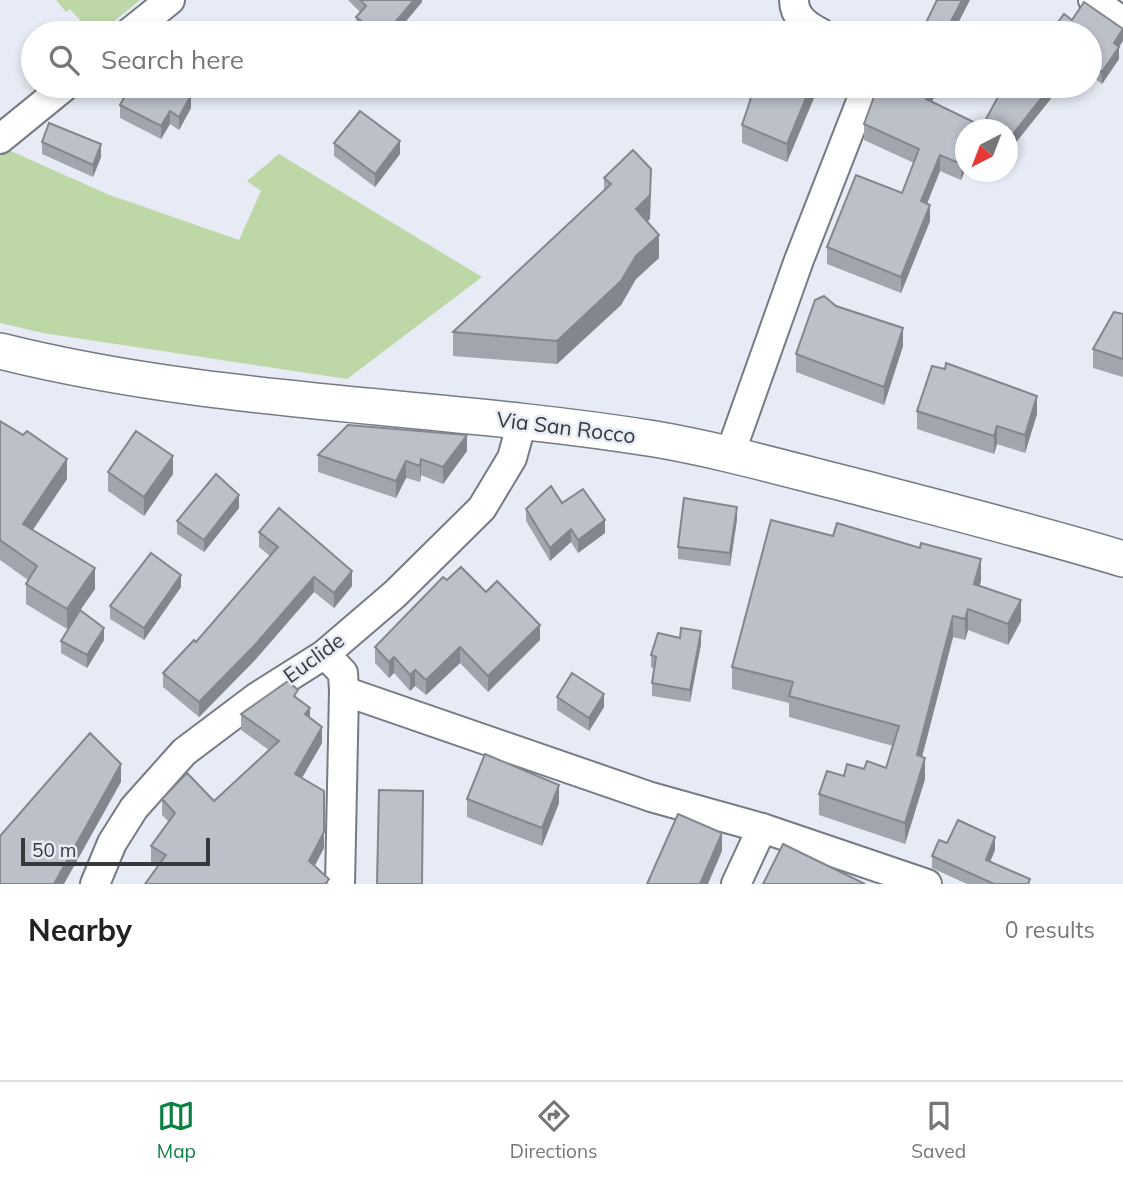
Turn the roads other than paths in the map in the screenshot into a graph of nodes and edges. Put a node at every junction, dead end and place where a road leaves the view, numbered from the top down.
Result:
1 (170, 0) edge
2 (794, 0) edge
3 (1093, 0) edge
4 (144, 21) edge
5 (803, 21) edge
6 (1123, 22) edge
7 (50, 98) edge
8 (862, 98) edge
9 (0, 139) edge
10 (0, 351) edge
11 (522, 422) junction
12 (730, 454) junction
13 (1123, 559) edge
14 (325, 654) junction
15 (344, 691) junction
16 (762, 828) junction
17 (95, 884) edge
18 (340, 884) edge
19 (736, 884) edge
20 (927, 884) edge

1 - 4 street
2 - 5 street
3 - 6 street
7 - 9 street
8 - 12 street
10 - 11 street, Via San Rocco
11 - 12 street, Via San Rocco
11 - 14 street, Euclide
12 - 13 street, Via San Rocco
14 - 15 street
14 - 17 street, Euclide
15 - 16 street
15 - 18 street
16 - 19 street
16 - 20 street

